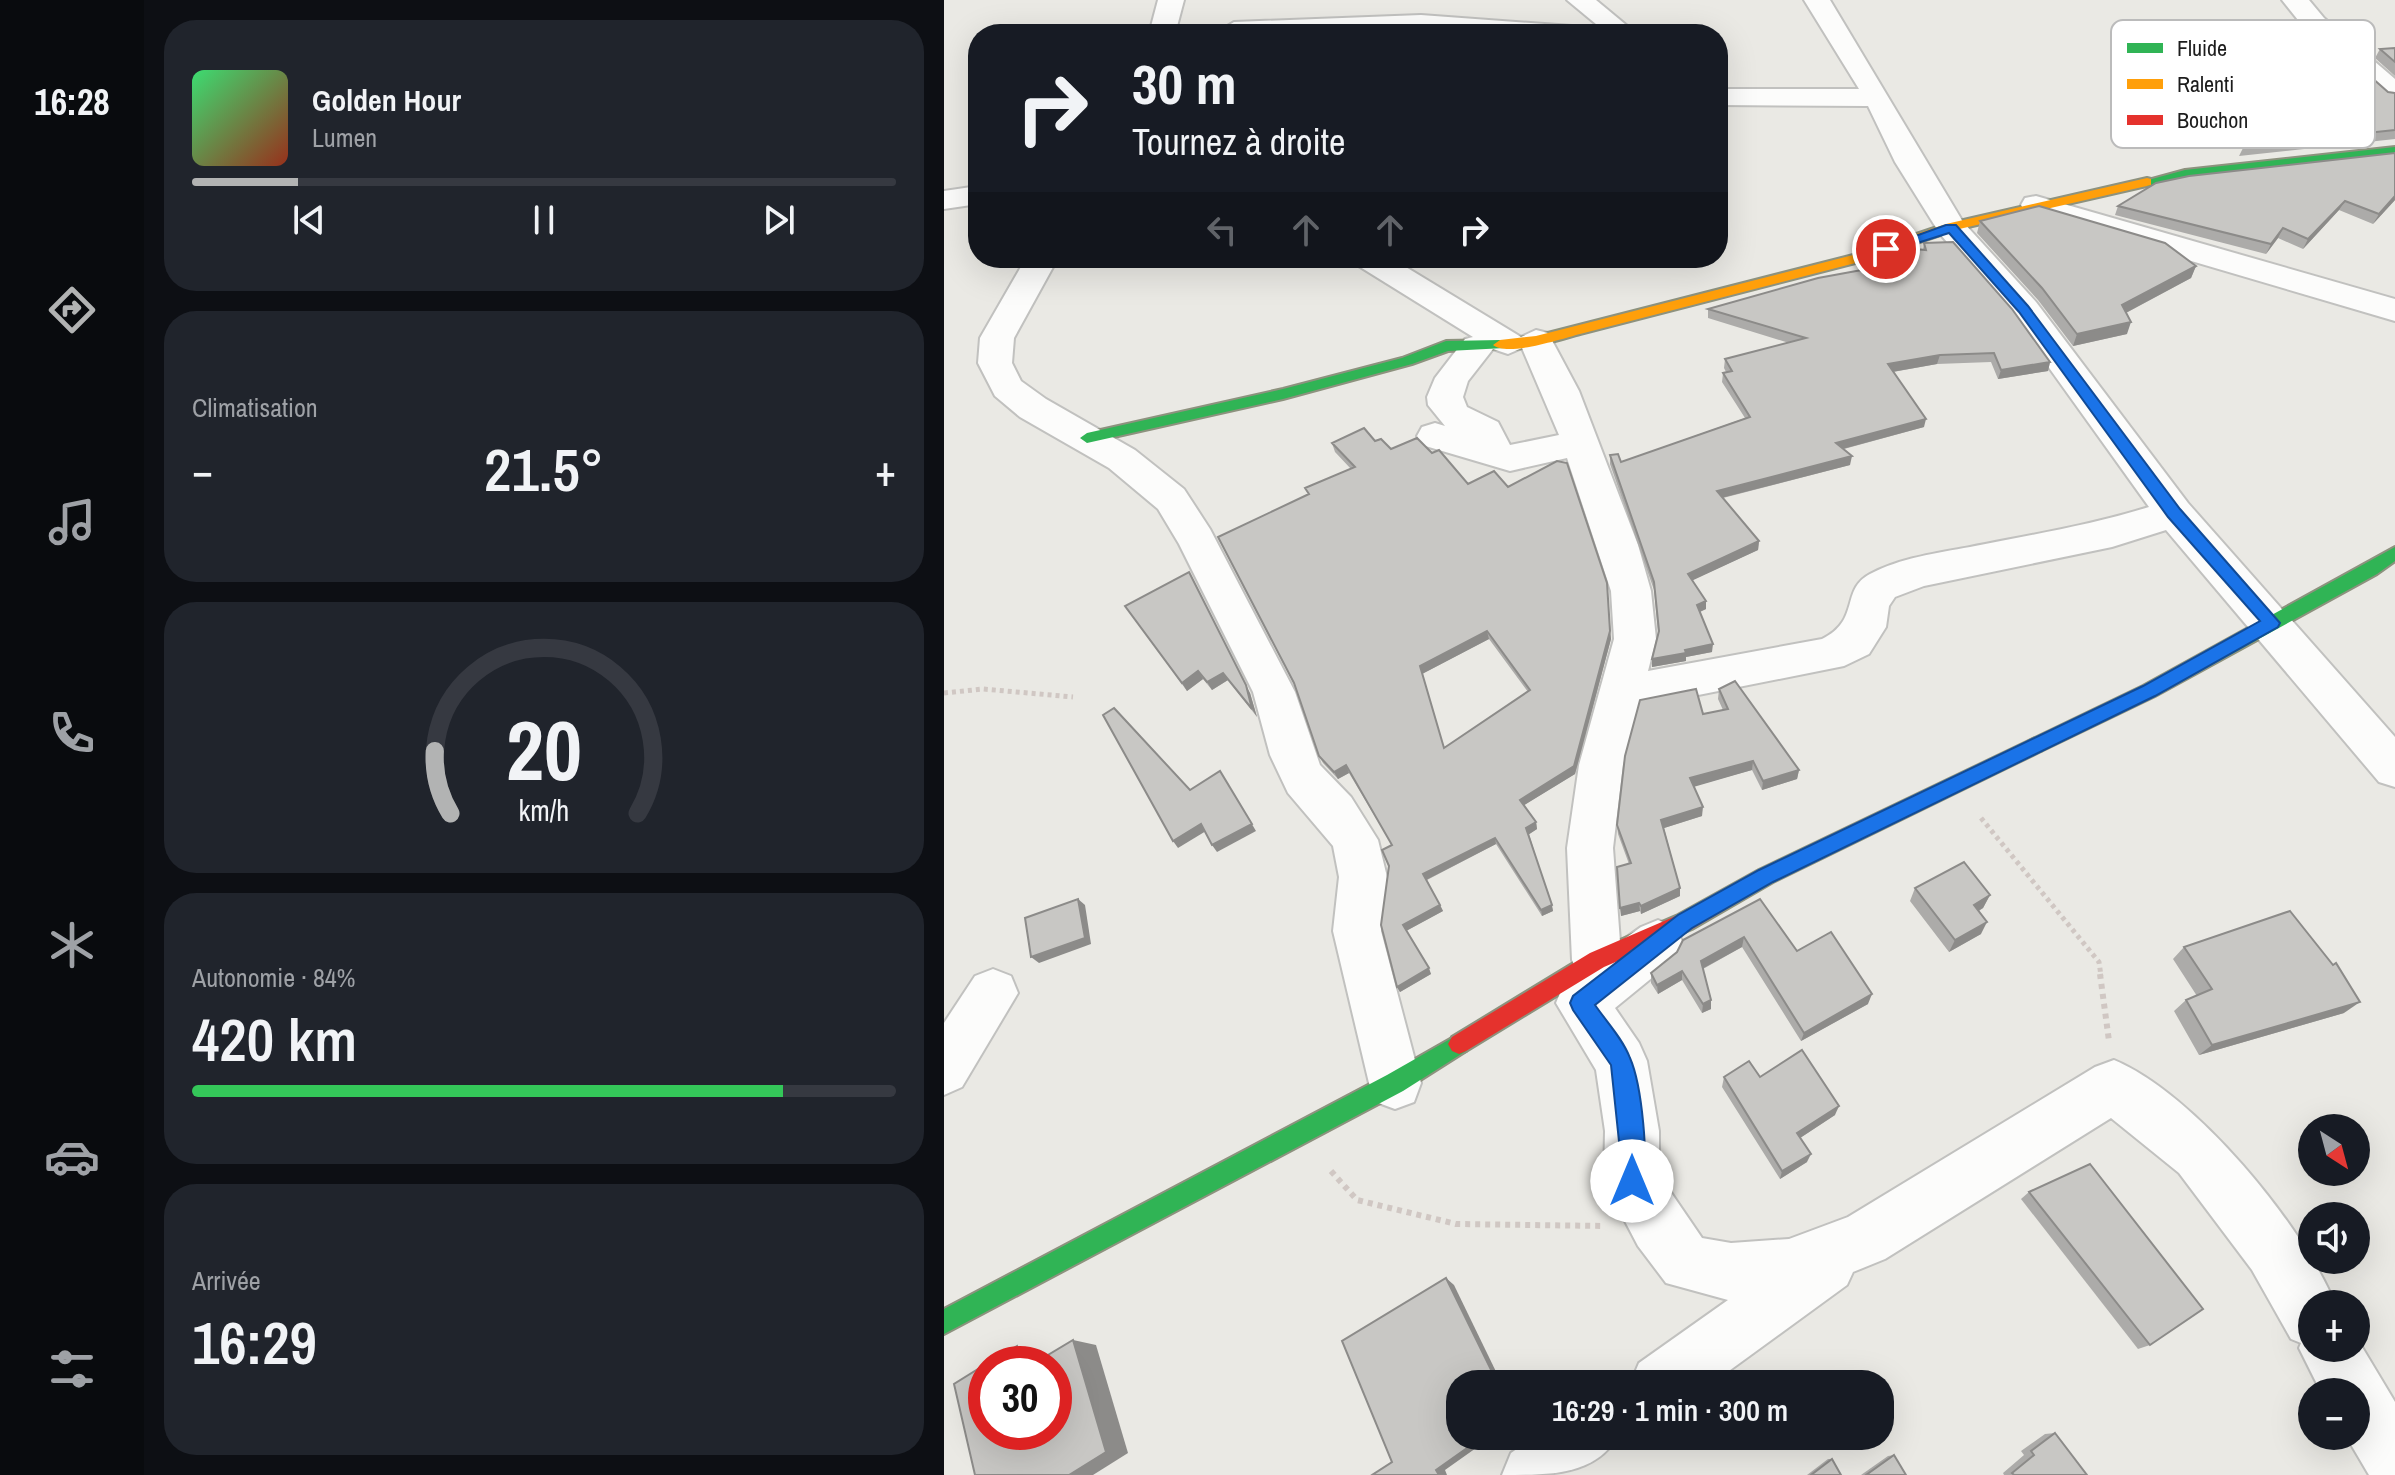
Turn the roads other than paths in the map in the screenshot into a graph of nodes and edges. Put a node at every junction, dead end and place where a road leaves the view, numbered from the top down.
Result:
1 (1171, 0) edge
2 (1580, 0) edge
3 (1817, 0) edge
4 (2295, 0) edge
5 (2312, 20) edge
6 (1165, 24) edge
7 (1406, 24) edge
8 (1449, 24) edge
9 (1611, 24) edge
10 (2375, 76) edge
11 (2395, 93) edge
12 (1728, 97) edge
13 (1878, 98) junction
14 (2395, 151) edge
15 (968, 196) edge
16 (944, 200) edge
17 (2036, 205) junction
18 (1951, 227) junction
19 (1036, 268) edge
20 (1384, 268) edge
21 (2395, 310) edge
22 (1507, 344) junction
23 (1435, 436) dead end
24 (1087, 438) junction
25 (1579, 443) junction
26 (1493, 453) junction
27 (2174, 513) junction
28 (2395, 553) edge
29 (2272, 623) junction
30 (1622, 693) junction
31 (2395, 768) edge
32 (1685, 922) junction
33 (1597, 960) junction
34 (993, 993) dead end
35 (944, 1069) edge
36 (1395, 1083) junction
37 (1865, 1239) junction
38 (2298, 1294) edge
39 (944, 1322) edge
40 (1680, 1370) edge
41 (2370, 1418) edge
42 (1568, 1450) edge
43 (2395, 1461) edge
44 (1533, 1475) edge

1 - 6 street
2 - 9 street
3 - 13 street
4 - 5 street
7 - 8 street
10 - 11 street
12 - 13 street
13 - 18 street
14 - 17 street
15 - 16 street
17 - 18 street
17 - 21 street
18 - 22 street
18 - 27 street
19 - 24 street
20 - 22 street
22 - 24 street
22 - 25 street
22 - 26 street
23 - 26 street
24 - 36 street
25 - 26 street
25 - 30 street
27 - 29 street
27 - 30 street
28 - 29 street
29 - 31 street
29 - 32 street
30 - 33 street
32 - 33 street
32 - 37 street
33 - 36 street
34 - 35 street
36 - 39 street
37 - 38 street
37 - 40 street
41 - 43 street
42 - 44 street

